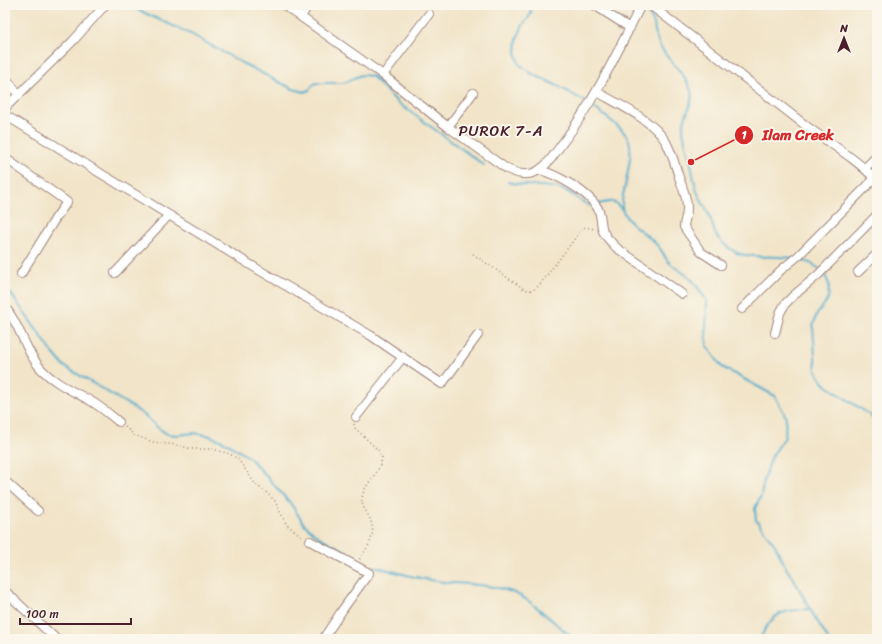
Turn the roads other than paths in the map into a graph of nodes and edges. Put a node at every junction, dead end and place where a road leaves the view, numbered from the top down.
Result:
1 (104, 5) edge
2 (284, 5) edge
3 (308, 5) edge
4 (594, 5) edge
5 (641, 5) edge
6 (650, 5) edge
7 (429, 14) dead end
8 (301, 17) junction
9 (630, 28) junction
10 (383, 75) junction
11 (5, 78) edge
12 (597, 92) junction
13 (473, 93) dead end
14 (19, 95) junction
15 (5, 108) edge
16 (5, 115) edge
17 (448, 127) junction
18 (877, 156) edge
19 (5, 158) edge
20 (865, 168) junction
21 (540, 170) junction
22 (876, 180) edge
23 (169, 215) junction
24 (877, 215) edge
25 (877, 254) edge
26 (721, 265) dead end
27 (858, 272) dead end
28 (116, 273) dead end
29 (21, 274) dead end
30 (682, 294) dead end
31 (5, 307) edge
32 (742, 309) dead end
33 (775, 333) dead end
34 (478, 335) dead end
35 (403, 357) junction
36 (356, 417) road end
37 (119, 422) road end
38 (5, 481) edge
39 (38, 511) dead end
40 (310, 541) road end
41 (5, 591) edge
42 (56, 639) edge
43 (323, 639) edge

1 - 14 street
2 - 8 street
3 - 8 street
4 - 9 street
5 - 9 street
6 - 20 street
7 - 10 street
8 - 10 street
9 - 12 street
10 - 17 street
11 - 14 street
12 - 21 street
12 - 26 street
13 - 17 street
14 - 15 street
16 - 23 street
17 - 21 street
18 - 20 street
19 - 29 street
20 - 22 street
21 - 30 street
22 - 32 street
23 - 28 street
23 - 35 street
24 - 33 street
25 - 27 street
31 - 37 street
34 - 35 street
35 - 36 street
38 - 39 street
40 - 43 street
41 - 42 street

